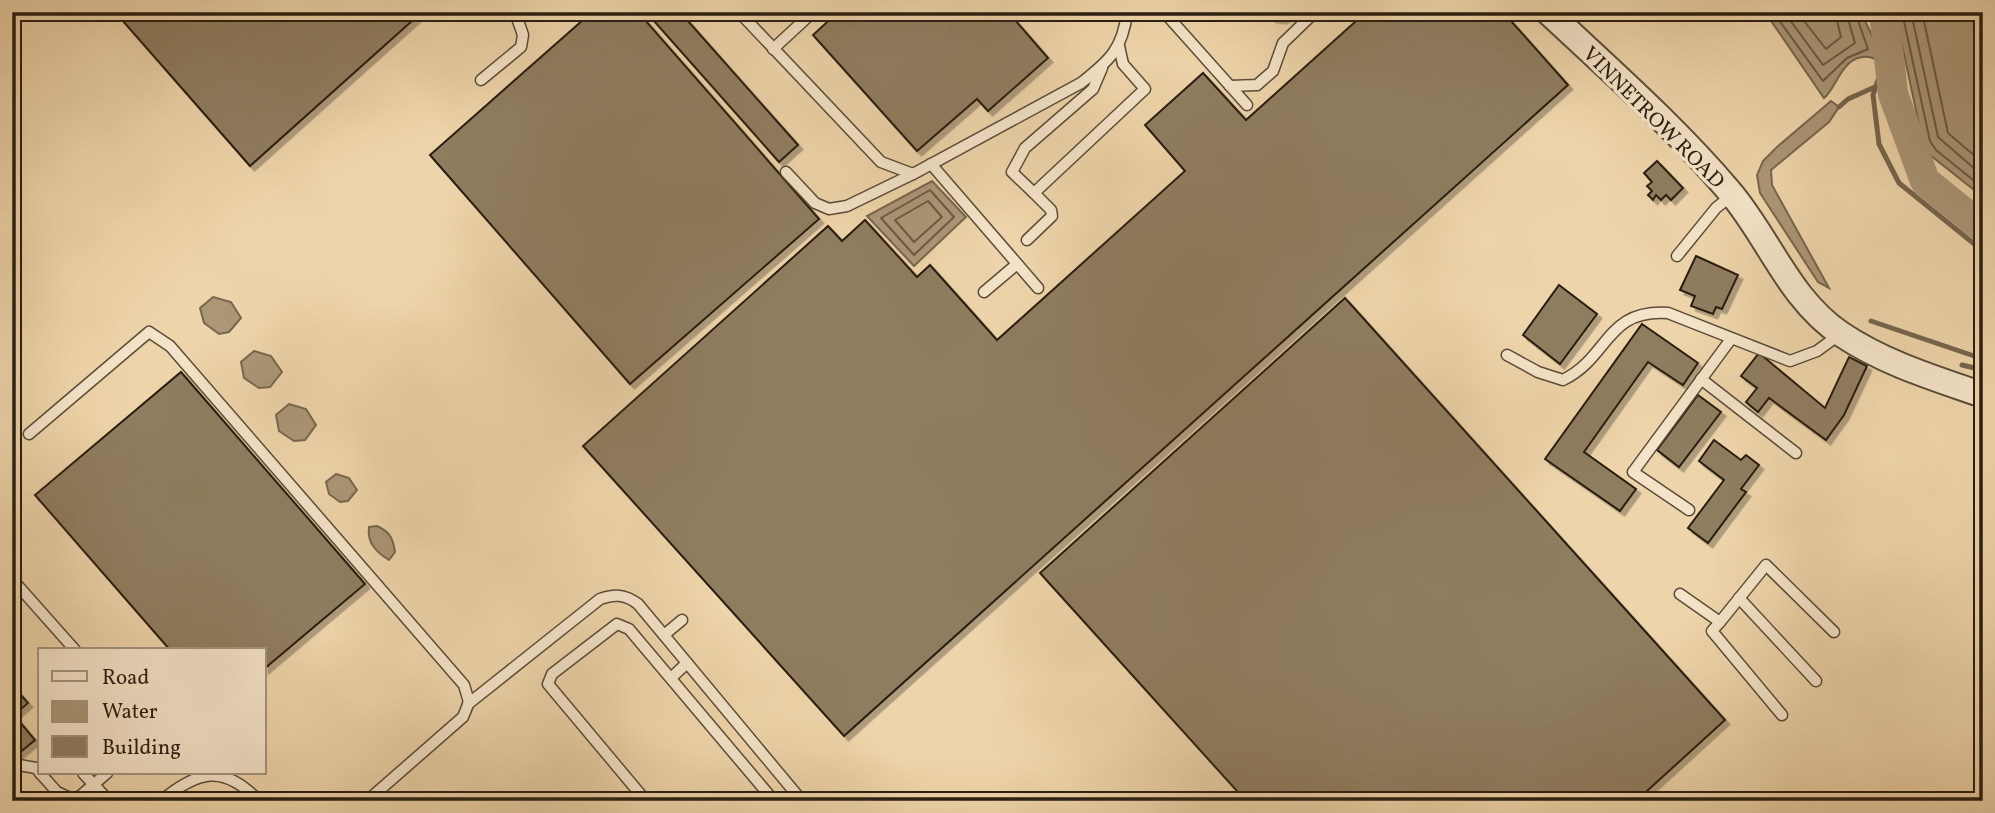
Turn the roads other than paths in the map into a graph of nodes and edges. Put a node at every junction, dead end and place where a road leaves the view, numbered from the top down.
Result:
1 (515, 12) edge
2 (739, 12) edge
3 (813, 12) edge
4 (1128, 12) edge
5 (1164, 12) edge
6 (1315, 12) edge
7 (1548, 12) edge
8 (1119, 46) junction
9 (773, 49) junction
10 (1104, 65) junction
11 (481, 80) dead end
12 (1230, 86) junction
13 (1247, 105) dead end
14 (931, 164) junction
15 (786, 172) dead end
16 (913, 174) junction
17 (1034, 193) junction
18 (1732, 195) junction
19 (1027, 240) dead end
20 (1677, 256) dead end
21 (1017, 264) junction
22 (1038, 288) dead end
23 (984, 292) dead end
24 (1840, 334) junction
25 (1731, 339) junction
26 (1507, 355) dead end
27 (1701, 379) junction
28 (1983, 395) edge
29 (29, 434) dead end
30 (1796, 453) dead end
31 (1689, 510) dead end
32 (12, 579) edge
33 (1680, 594) dead end
34 (1739, 598) junction
35 (682, 620) dead end
36 (1720, 622) junction
37 (1834, 632) dead end
38 (664, 635) junction
39 (73, 648) edge
40 (687, 663) junction
41 (671, 678) junction
42 (1815, 681) dead end
43 (468, 704) junction
44 (1782, 715) dead end
45 (740, 726) junction
46 (724, 739) junction
47 (19, 765) dead end
48 (38, 770) edge
49 (41, 774) edge
50 (84, 774) edge
51 (106, 774) edge
52 (94, 785) junction
53 (69, 800) edge
54 (108, 801) edge
55 (161, 801) edge
56 (259, 801) edge
57 (367, 801) edge
58 (646, 801) edge
59 (770, 801) edge
60 (802, 801) edge

1 - 11 lane
2 - 9 lane
3 - 9 lane
4 - 8 lane
5 - 12 lane
6 - 12 lane
7 - 18 street, VINNETROW ROAD
8 - 10 lane
8 - 17 lane
9 - 16 lane
10 - 14 lane
10 - 17 lane
12 - 13 lane
14 - 16 lane
14 - 21 lane
15 - 16 lane
17 - 19 lane
18 - 20 lane
18 - 24 street, VINNETROW ROAD
21 - 22 lane
21 - 23 lane
24 - 25 lane
24 - 28 street, VINNETROW ROAD
25 - 26 lane
25 - 27 lane
27 - 30 lane
27 - 31 lane
29 - 43 lane
32 - 39 lane
33 - 36 lane
34 - 36 lane
34 - 37 lane
34 - 42 lane
35 - 38 lane
36 - 44 lane
38 - 40 lane
38 - 43 lane
40 - 41 lane
40 - 45 lane
41 - 46 lane
41 - 58 lane
43 - 57 lane
45 - 46 lane
45 - 60 lane
46 - 59 lane
47 - 48 lane
49 - 53 lane
50 - 52 lane
51 - 52 lane
52 - 53 lane
52 - 54 lane
55 - 56 lane

